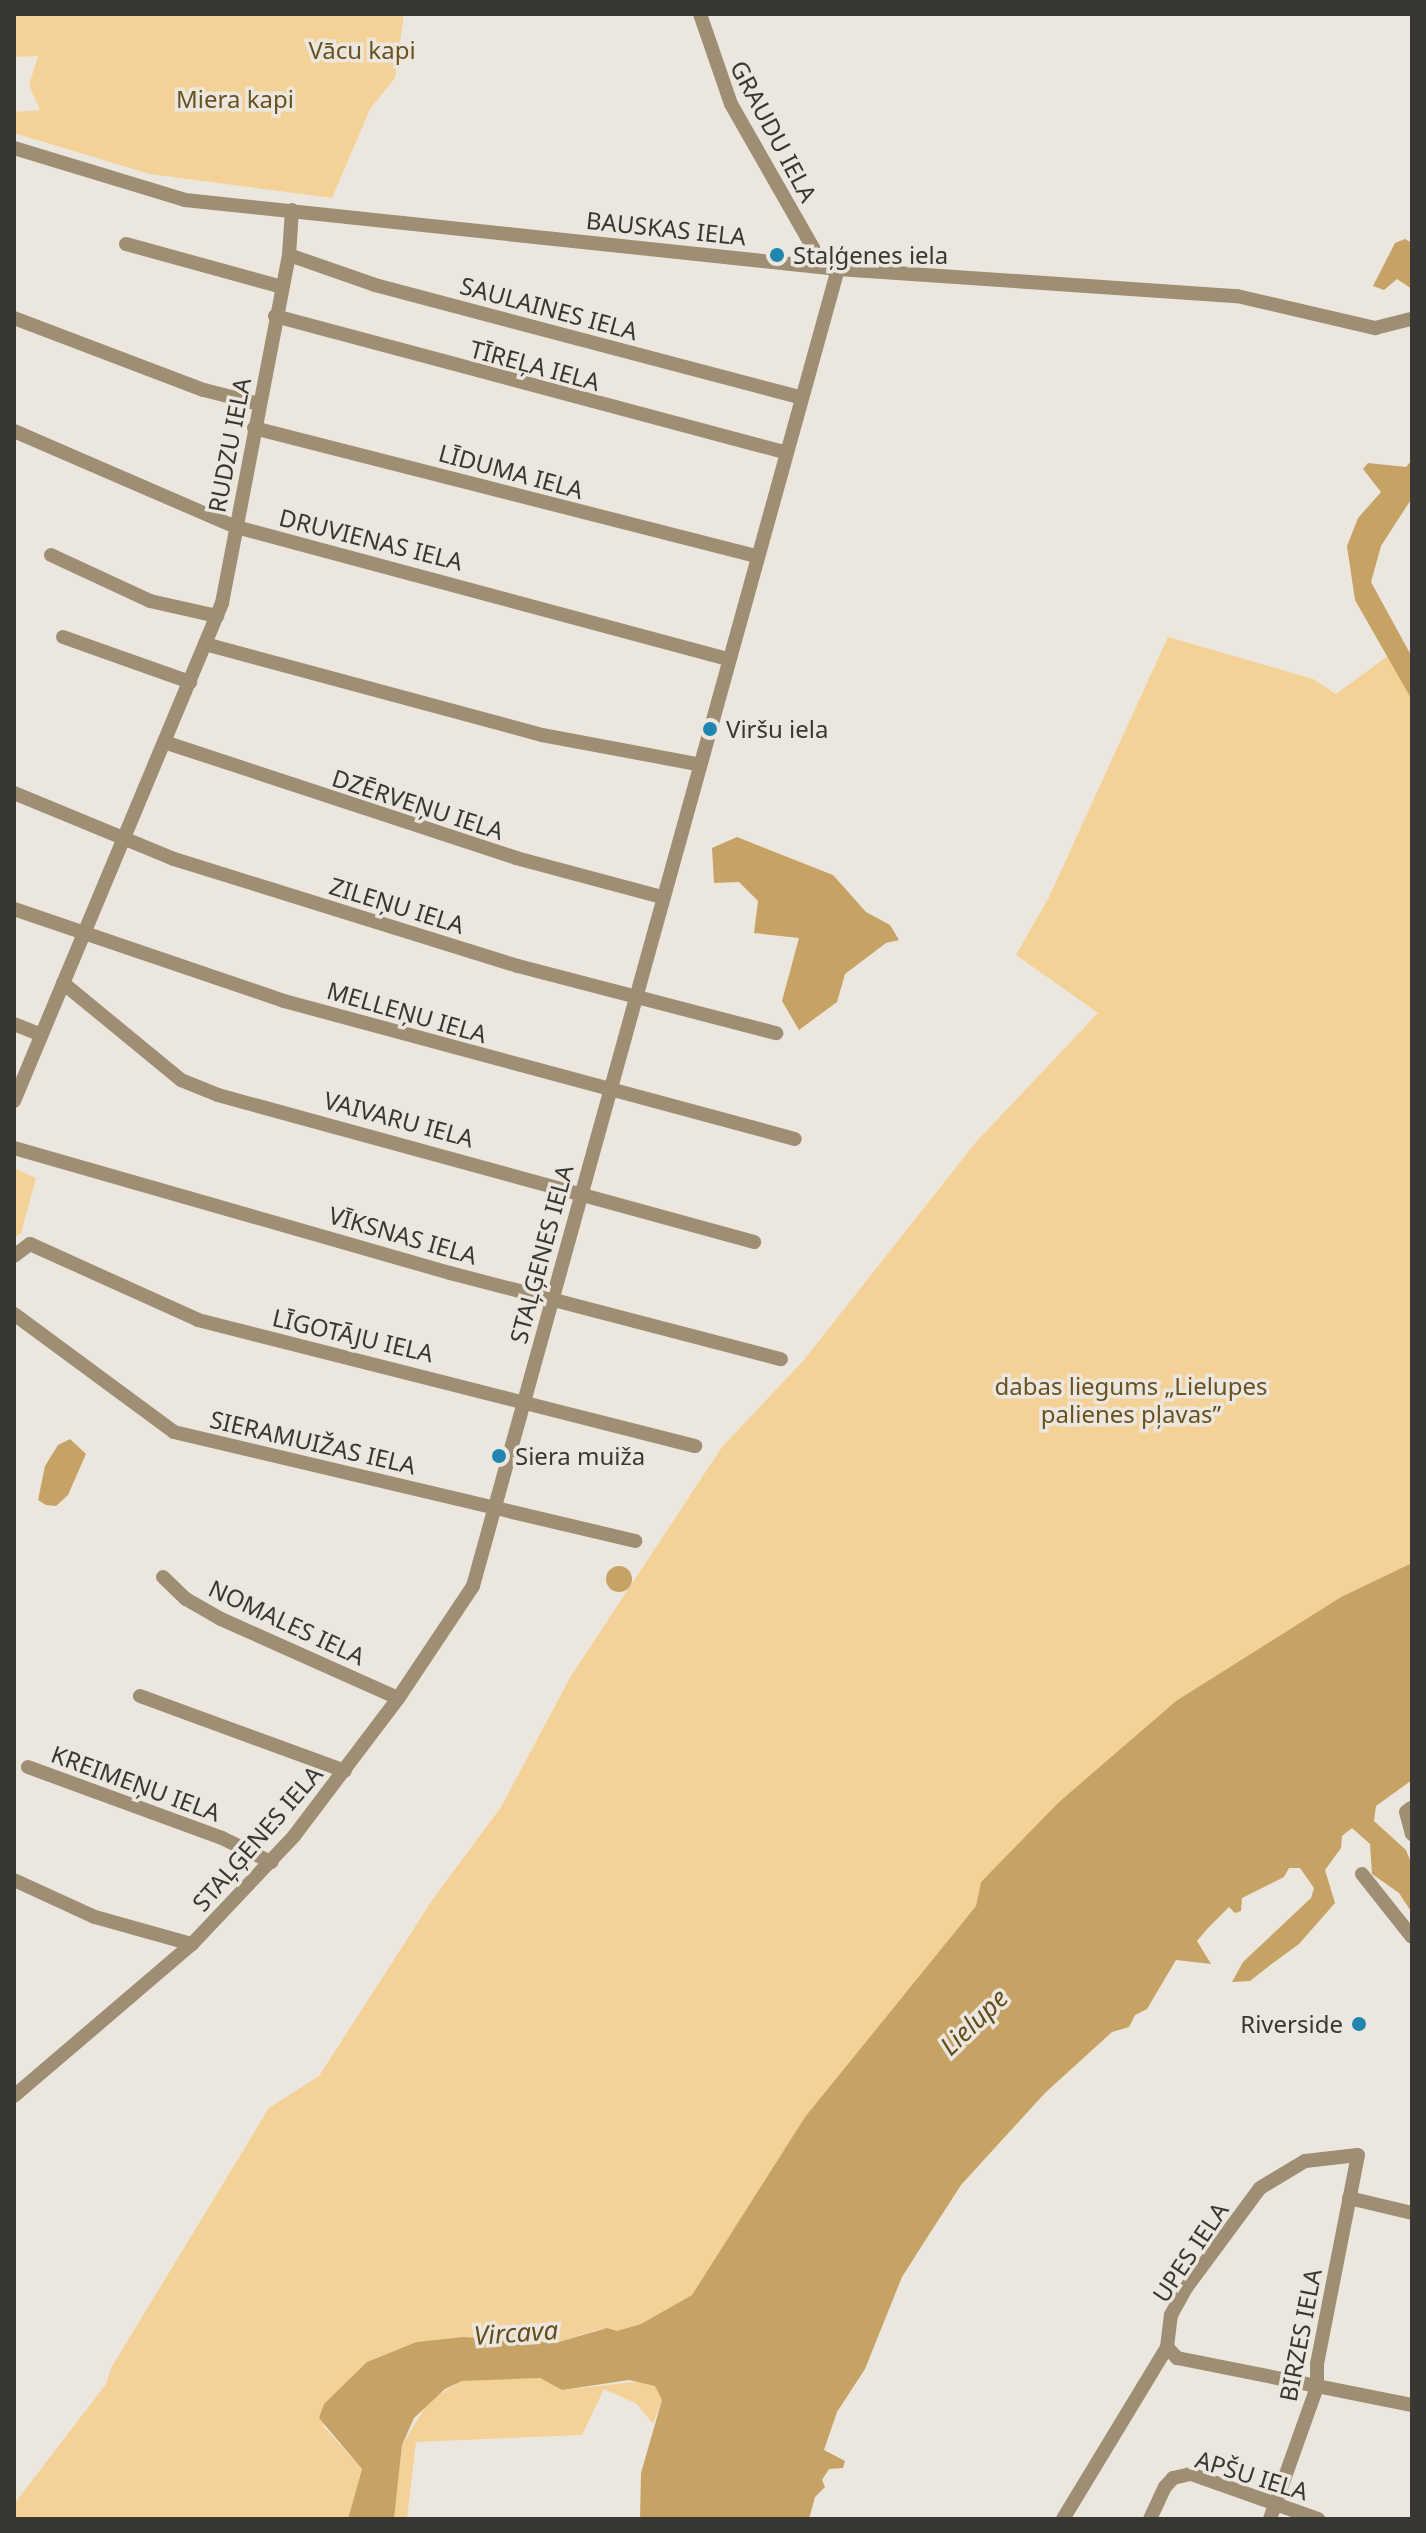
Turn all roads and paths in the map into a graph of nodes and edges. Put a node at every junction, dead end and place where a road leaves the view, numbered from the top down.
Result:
1 (700, 14) edge
2 (14, 148) edge
3 (292, 210) junction
4 (126, 244) dead end
5 (289, 255) junction
6 (814, 266) junction
7 (838, 269) junction
8 (282, 287) junction
9 (275, 316) junction
10 (14, 318) edge
11 (1412, 319) edge
12 (799, 397) junction
13 (259, 404) junction
14 (254, 428) junction
15 (14, 431) edge
16 (784, 452) junction
17 (236, 527) junction
18 (51, 555) dead end
19 (756, 556) junction
20 (217, 616) junction
21 (63, 637) dead end
22 (205, 644) junction
23 (728, 659) junction
24 (190, 682) junction
25 (164, 742) junction
26 (697, 764) junction
27 (14, 793) edge
28 (125, 836) junction
29 (662, 897) junction
30 (14, 909) edge
31 (83, 936) junction
32 (63, 983) junction
33 (636, 997) junction
34 (14, 1024) edge
35 (776, 1033) dead end
36 (41, 1035) junction
37 (608, 1092) junction
38 (14, 1101) edge
39 (795, 1139) dead end
40 (14, 1148) edge
41 (581, 1192) junction
42 (754, 1242) dead end
43 (14, 1256) edge
44 (553, 1296) junction
45 (14, 1314) edge
46 (781, 1359) dead end
47 (525, 1400) junction
48 (695, 1446) dead end
49 (497, 1507) junction
50 (635, 1541) dead end
51 (163, 1577) dead end
52 (140, 1696) dead end
53 (398, 1698) junction
54 (28, 1767) dead end
55 (345, 1771) junction
56 (1411, 1808) edge
57 (1412, 1834) edge
58 (271, 1862) junction
59 (1362, 1874) dead end
60 (14, 1880) edge
61 (1412, 1937) edge
62 (192, 1944) junction
63 (20, 2083) edge
64 (14, 2096) edge
65 (1358, 2155) joint
66 (1349, 2198) junction
67 (1412, 2213) edge
68 (1167, 2347) junction
69 (1317, 2387) junction
70 (1412, 2405) edge
71 (1276, 2502) junction
72 (1063, 2519) edge
73 (1150, 2519) edge
74 (1270, 2519) edge
75 (1318, 2519) edge

1 - 6 street, GRAUDU IELA
2 - 3 street, BAUSKAS IELA
3 - 5 street, RUDZU IELA
3 - 6 street, BAUSKAS IELA
4 - 8 street
5 - 8 street, RUDZU IELA
5 - 12 street, SAULAINES IELA
6 - 7 street, BAUSKAS IELA
7 - 11 street, BAUSKAS IELA
7 - 12 street, STAĻĢENES IELA
8 - 9 street, RUDZU IELA
9 - 13 street, RUDZU IELA
9 - 16 street, TĪREĻA IELA
10 - 13 street
12 - 16 street, STAĻĢENES IELA
13 - 14 street, RUDZU IELA
14 - 17 street, RUDZU IELA
14 - 19 street, LĪDUMA IELA
15 - 17 street, DRUVIENAS IELA
16 - 19 street, STAĻĢENES IELA
17 - 20 street, RUDZU IELA
17 - 23 street, DRUVIENAS IELA
18 - 20 street
19 - 23 street, STAĻĢENES IELA
20 - 22 street, RUDZU IELA
21 - 24 street
22 - 24 street, RUDZU IELA
22 - 26 street
23 - 26 street, STAĻĢENES IELA
24 - 25 street, RUDZU IELA
25 - 28 street, RUDZU IELA
25 - 29 street, DZĒRVEŅU IELA
26 - 29 street, STAĻĢENES IELA
27 - 28 street, ZILEŅU IELA
28 - 31 street, RUDZU IELA
28 - 33 street, ZILEŅU IELA
29 - 33 street, STAĻĢENES IELA
30 - 31 street, MELLEŅU IELA
31 - 32 street, RUDZU IELA
31 - 37 street, MELLEŅU IELA
32 - 36 street, RUDZU IELA
32 - 41 street, VAIVARU IELA
33 - 35 street, ZILEŅU IELA
33 - 37 street, STAĻĢENES IELA
34 - 36 street
36 - 38 street, RUDZU IELA
37 - 39 street, MELLEŅU IELA
37 - 41 street, STAĻĢENES IELA
40 - 44 street, VĪKSNAS IELA
41 - 42 street, VAIVARU IELA
41 - 44 street, STAĻĢENES IELA
43 - 47 street, LĪGOTĀJU IELA
44 - 46 street, VĪKSNAS IELA
44 - 47 street, STAĻĢENES IELA
45 - 49 street, SIERAMUIŽAS IELA
47 - 48 street, LĪGOTĀJU IELA
47 - 49 street, STAĻĢENES IELA
49 - 50 street, SIERAMUIŽAS IELA
49 - 53 street, STAĻĢENES IELA
51 - 53 street, NOMALES IELA
52 - 55 street
53 - 55 street, STAĻĢENES IELA
54 - 58 street, KREIMEŅU IELA
55 - 58 street, STAĻĢENES IELA
56 - 57 street
58 - 62 street, STAĻĢENES IELA
59 - 61 street
60 - 62 street
62 - 63 street, STAĻĢENES IELA
63 - 64 street, STAĻĢENES IELA
65 - 66 street, BIRZES IELA
65 - 68 street, UPES IELA
66 - 67 street
66 - 69 street, BIRZES IELA
68 - 69 street
68 - 72 street, UPES IELA
69 - 70 street
69 - 71 street, BIRZES IELA
71 - 73 street, APŠU IELA
71 - 74 street, BIRZES IELA
71 - 75 street, APŠU IELA

